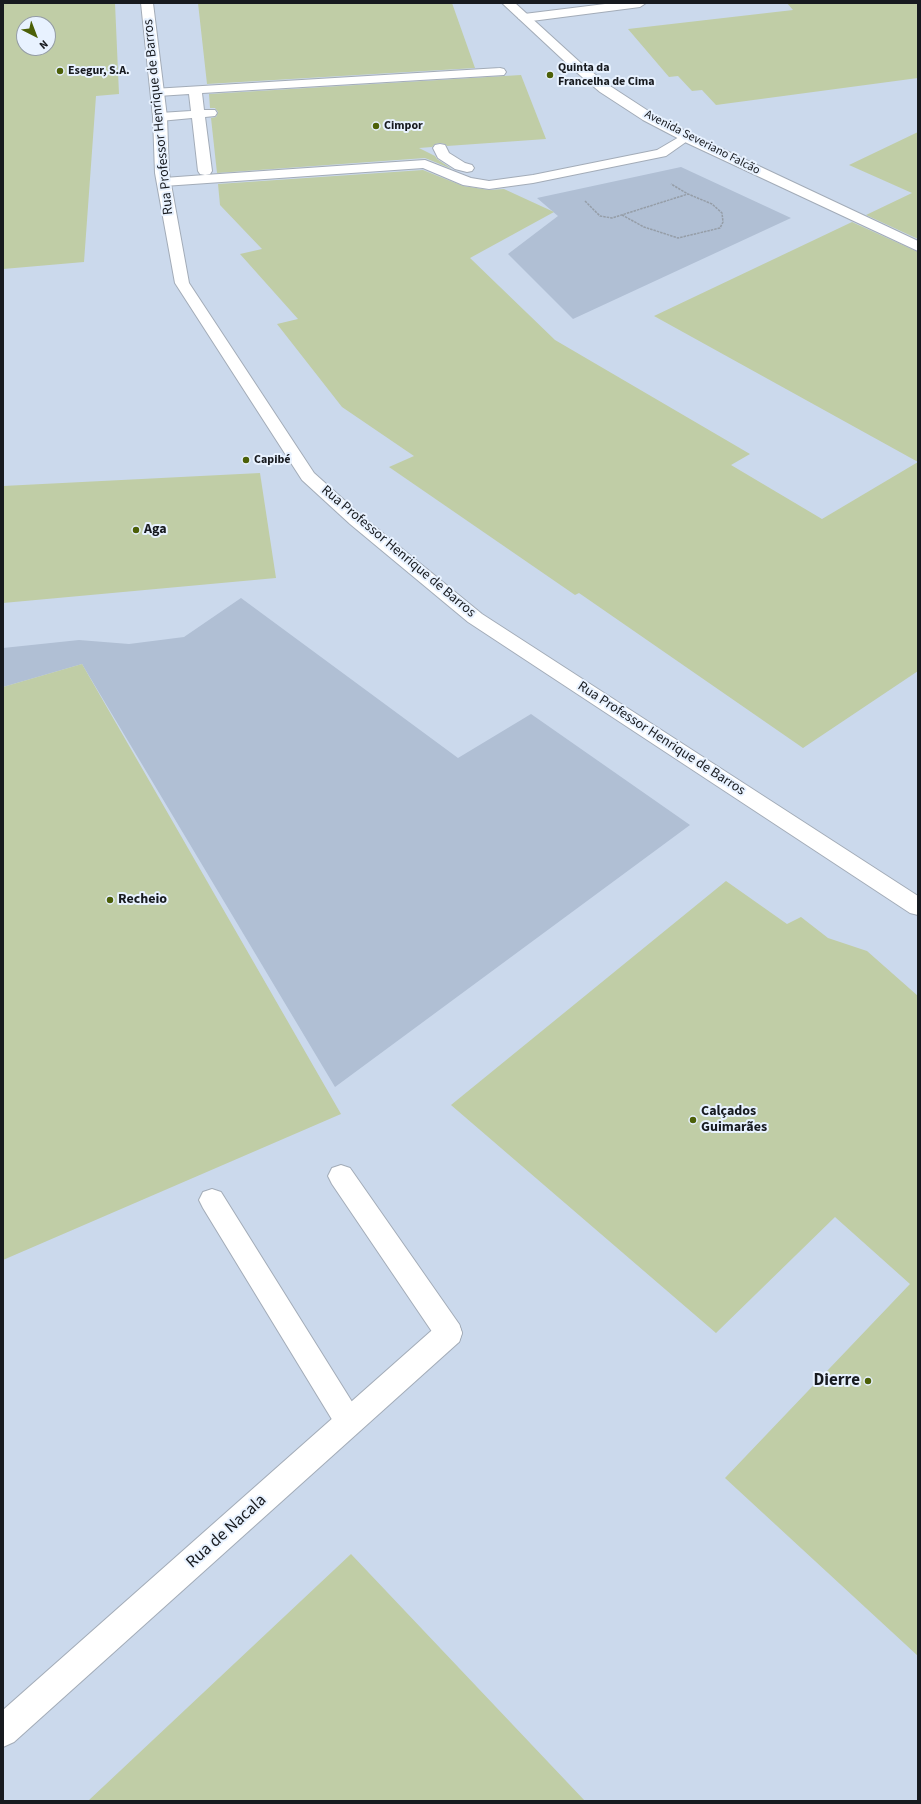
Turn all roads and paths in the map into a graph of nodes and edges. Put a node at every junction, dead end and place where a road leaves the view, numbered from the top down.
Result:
1 (147, 3) edge
2 (508, 3) edge
3 (640, 3) edge
4 (524, 18) junction
5 (500, 72) dead end
6 (195, 90) junction
7 (158, 92) junction
8 (204, 114) junction
9 (160, 117) junction
10 (686, 137) junction
11 (440, 148) dead end
12 (205, 170) dead end
13 (164, 182) junction
14 (668, 183) dead end
15 (688, 194) junction
16 (584, 199) dead end
17 (622, 215) junction
18 (918, 247) edge
19 (918, 907) edge
20 (341, 1176) dead end
21 (212, 1200) dead end
22 (349, 1422) junction
23 (3, 1731) edge

1 - 7 street, Rua Professor Henrique de Barros
2 - 4 street, Avenida Severiano Falcão
3 - 4 street
4 - 10 street, Avenida Severiano Falcão
5 - 6 street
6 - 7 street
6 - 8 street
7 - 9 street, Rua Professor Henrique de Barros
8 - 9 street
8 - 12 street
9 - 13 street, Rua Professor Henrique de Barros
10 - 11 street
10 - 13 street
10 - 18 street, Avenida Severiano Falcão
13 - 19 street, Rua Professor Henrique de Barros
14 - 15 path
15 - 17 path
15 - 17 path
16 - 17 path
20 - 22 street, Rua de Nacala
21 - 22 street
22 - 23 street, Rua de Nacala

